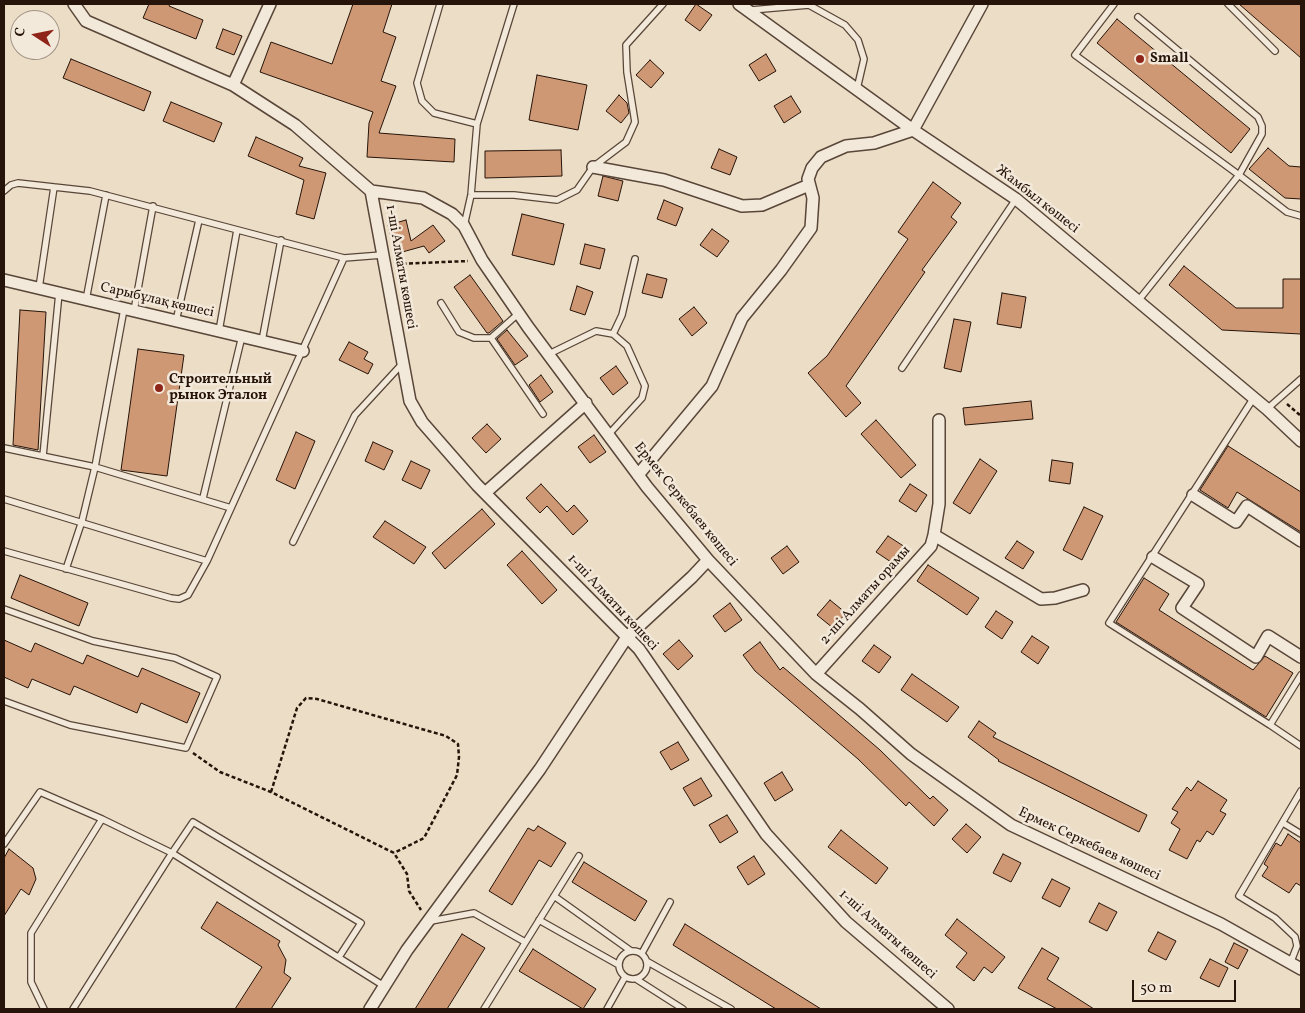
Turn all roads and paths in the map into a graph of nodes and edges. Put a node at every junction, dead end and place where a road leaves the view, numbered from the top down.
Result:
1 (74, 4) edge
2 (270, 4) edge
3 (440, 4) edge
4 (514, 4) edge
5 (662, 4) edge
6 (982, 4) edge
7 (1114, 4) edge
8 (1228, 4) edge
9 (742, 7) edge
10 (1138, 17) dead end
11 (1275, 51) dead end
12 (233, 85) junction
13 (857, 90) junction
14 (477, 124) junction
15 (913, 130) junction
16 (593, 167) junction
17 (1238, 175) junction
18 (810, 185) junction
19 (54, 187) junction
20 (370, 190) junction
21 (4, 191) edge
22 (106, 194) junction
23 (471, 195) junction
24 (1016, 199) junction
25 (154, 206) junction
26 (1301, 216) edge
27 (199, 220) junction
28 (464, 226) junction
29 (237, 230) junction
30 (281, 240) junction
31 (344, 258) junction
32 (635, 259) dead end
33 (383, 260) junction
34 (482, 260) junction
35 (4, 280) edge
36 (39, 288) junction
37 (59, 293) junction
38 (86, 300) junction
39 (1138, 301) junction
40 (441, 303) dead end
41 (129, 310) junction
42 (519, 313) junction
43 (176, 321) junction
44 (219, 331) junction
45 (613, 334) junction
46 (242, 336) junction
47 (491, 338) junction
48 (262, 341) junction
49 (303, 351) junction
50 (549, 354) junction
51 (402, 364) junction
52 (902, 368) dead end
53 (1301, 379) edge
54 (1281, 398) junction
55 (1253, 399) junction
56 (586, 403) junction
57 (1267, 409) junction
58 (544, 414) dead end
59 (1301, 416) edge
60 (939, 420) dead end
61 (609, 434) junction
62 (1301, 440) edge
63 (4, 448) edge
64 (43, 456) junction
65 (95, 467) junction
66 (638, 475) junction
67 (485, 493) junction
68 (1193, 495) junction
69 (203, 498) junction
70 (4, 499) edge
71 (231, 508) junction
72 (82, 521) junction
73 (934, 535) junction
74 (1301, 541) edge
75 (293, 542) dead end
76 (4, 551) edge
77 (1152, 557) junction
78 (708, 560) junction
79 (207, 561) junction
80 (66, 569) junction
81 (1083, 590) dead end
82 (4, 609) edge
83 (626, 637) junction
84 (1301, 657) edge
85 (816, 674) junction
86 (1301, 675) edge
87 (4, 701) edge
88 (1270, 725) junction
89 (1301, 746) edge
90 (186, 748) junction
91 (1301, 791) edge
92 (271, 792) junction
93 (102, 819) junction
94 (1283, 823) junction
95 (1301, 834) edge
96 (4, 844) edge
97 (394, 852) junction
98 (172, 853) junction
99 (579, 856) dead end
100 (554, 896) junction
101 (670, 902) dead end
102 (539, 920) junction
103 (429, 922) junction
104 (525, 942) junction
105 (1299, 942) edge
106 (631, 951) junction
107 (642, 953) junction
108 (339, 957) junction
109 (648, 962) junction
110 (1290, 964) junction
111 (619, 965) junction
112 (1301, 969) edge
113 (625, 977) junction
114 (636, 979) junction
115 (384, 986) junction
116 (946, 1008) edge
117 (44, 1009) edge
118 (73, 1009) edge
119 (370, 1009) edge
120 (484, 1009) edge
121 (607, 1009) edge
122 (683, 1009) edge
123 (730, 1009) edge

1 - 12 street
2 - 12 street
3 - 14 lane
4 - 14 lane
5 - 16 lane
6 - 15 street
7 - 17 lane
8 - 11 lane
9 - 13 street, Жамбыл көшесі
9 - 13 lane
10 - 17 lane
12 - 20 street
13 - 15 street, Жамбыл көшесі
14 - 23 lane
15 - 18 street
15 - 24 street, Жамбыл көшесі
16 - 18 street
16 - 23 lane
17 - 26 lane
17 - 39 lane
18 - 66 street
19 - 21 lane
19 - 22 lane
19 - 36 lane
20 - 28 street, Ермек Серкебаев көшесі
20 - 33 street, 1-ші Алматы көшесі
22 - 25 lane
22 - 38 lane
23 - 28 lane
24 - 39 street, Жамбыл көшесі
24 - 52 lane
25 - 27 lane
25 - 41 lane
27 - 29 lane
27 - 43 lane
28 - 34 street, Ермек Серкебаев көшесі
29 - 30 lane
29 - 44 lane
30 - 31 lane
30 - 48 lane
31 - 33 lane
31 - 49 lane
32 - 45 lane
33 - 34 path
33 - 51 street, 1-ші Алматы көшесі
34 - 42 street, Ермек Серкебаев көшесі
35 - 36 street, Сарыбұлақ көшесі
36 - 37 street, Сарыбұлақ көшесі
37 - 38 street, Сарыбұлақ көшесі
37 - 64 lane
38 - 41 street, Сарыбұлақ көшесі
39 - 55 street, Жамбыл көшесі
40 - 47 lane
41 - 43 street, Сарыбұлақ көшесі
41 - 65 lane
42 - 47 lane
42 - 50 street, Ермек Серкебаев көшесі
43 - 44 street, Сарыбұлақ көшесі
44 - 46 street, Сарыбұлақ көшесі
45 - 50 lane
45 - 61 lane
46 - 48 street, Сарыбұлақ көшесі
46 - 69 lane
47 - 58 lane
48 - 49 street, Сарыбұлақ көшесі
49 - 71 lane
50 - 56 street, Ермек Серкебаев көшесі
51 - 67 street, 1-ші Алматы көшесі
51 - 75 lane
53 - 54 lane
54 - 57 lane
54 - 59 path
55 - 57 street, Жамбыл көшесі
55 - 68 lane
56 - 61 street, Ермек Серкебаев көшесі
56 - 67 street
57 - 62 street, Жамбыл көшесі
60 - 73 street, 2-ші Алматы орамы
61 - 66 street, Ермек Серкебаев көшесі
63 - 64 lane
64 - 65 lane
65 - 69 lane
65 - 72 lane
66 - 78 street, Ермек Серкебаев көшесі
67 - 83 street, 1-ші Алматы көшесі
68 - 74 street
68 - 77 lane
69 - 71 lane
70 - 72 lane
71 - 79 lane
72 - 79 lane
72 - 80 lane
73 - 81 street
73 - 85 street, 2-ші Алматы орамы
76 - 80 lane
77 - 84 street
77 - 88 lane
78 - 83 street
78 - 85 street, Ермек Серкебаев көшесі
79 - 80 lane
82 - 90 lane
83 - 103 street
83 - 116 street, 1-ші Алматы көшесі
85 - 110 street, Ермек Серкебаев көшесі
86 - 88 lane
87 - 90 lane
88 - 89 lane
90 - 92 path
91 - 94 lane
92 - 97 path
92 - 97 path
93 - 96 lane
93 - 98 lane
93 - 117 lane
94 - 95 lane
94 - 105 lane
97 - 103 path
98 - 108 lane
98 - 108 lane
98 - 118 lane
99 - 100 lane
100 - 102 lane
100 - 106 lane
101 - 107 lane
102 - 104 lane
102 - 111 lane
103 - 104 lane
103 - 115 street
104 - 120 lane
105 - 110 lane
106 - 107 lane
106 - 111 lane
107 - 109 lane
108 - 115 lane
109 - 114 lane
109 - 123 lane
110 - 112 street, Ермек Серкебаев көшесі
111 - 113 lane
113 - 114 lane
113 - 121 lane
114 - 122 lane
115 - 119 street

